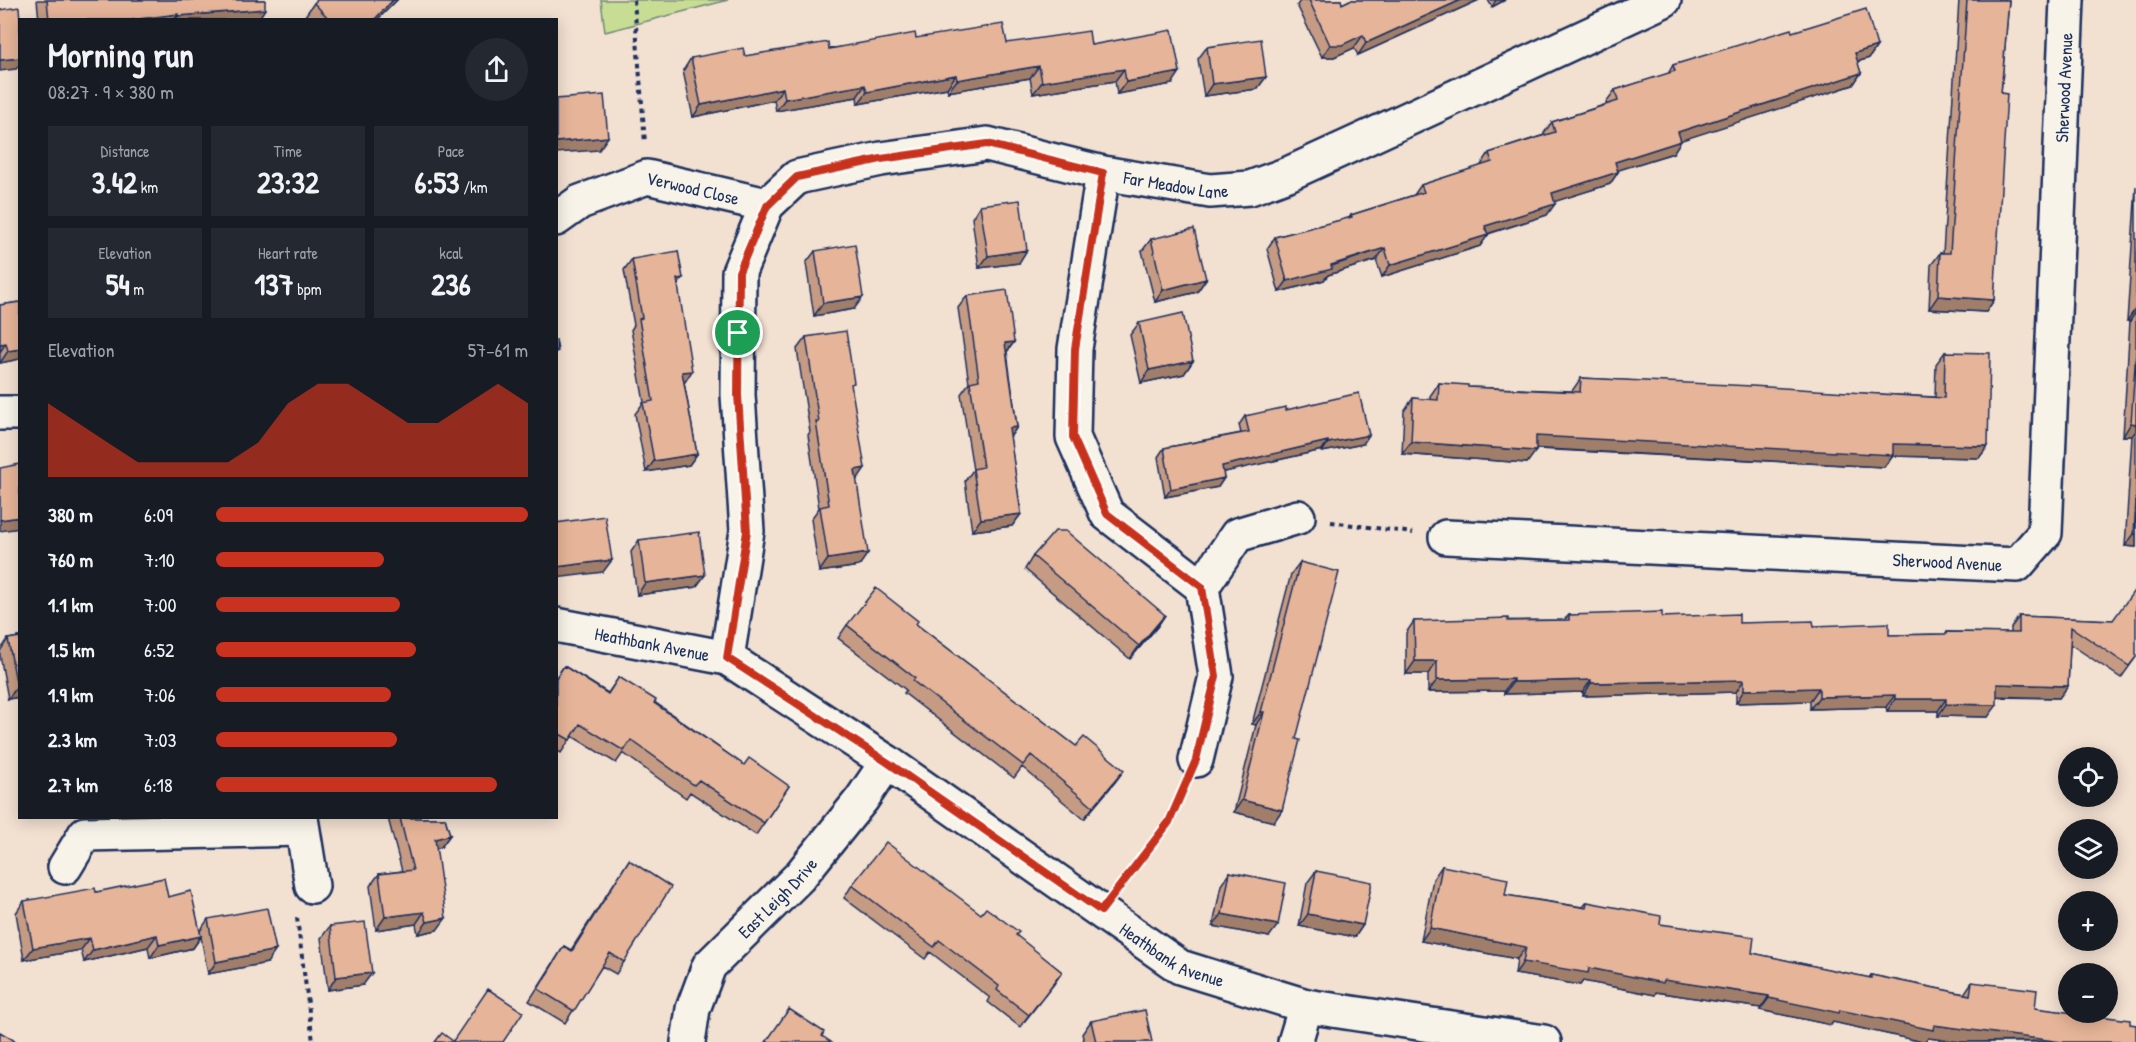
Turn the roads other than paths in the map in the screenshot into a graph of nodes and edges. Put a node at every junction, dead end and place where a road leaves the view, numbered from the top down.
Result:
1 (1664, 0) edge
2 (2067, 0) edge
3 (1103, 173) junction
4 (767, 206) junction
5 (558, 218) edge
6 (18, 413) edge
7 (0, 414) edge
8 (1298, 517) road end
9 (1446, 537) road end
10 (1202, 587) junction
11 (558, 625) edge
12 (727, 658) junction
13 (1196, 760) road end
14 (887, 762) junction
15 (302, 823) edge
16 (80, 826) edge
17 (64, 867) dead end
18 (312, 886) road end
19 (1306, 1006) junction
20 (688, 1042) edge
21 (1295, 1042) edge
22 (1544, 1042) edge

1 - 3 street, Far Meadow Lane
2 - 9 street, Sherwood Avenue
3 - 4 street, Far Meadow Lane
3 - 10 street
4 - 5 street, Verwood Close
4 - 12 street, Far Meadow Lane
6 - 7 street
8 - 10 street
10 - 13 street
11 - 12 street, Heathbank Avenue
12 - 14 street, Heathbank Avenue
14 - 19 street, Heathbank Avenue
14 - 20 street, East Leigh Drive
15 - 16 street
15 - 18 street
16 - 17 street
19 - 21 street
19 - 22 street, Heathbank Avenue

